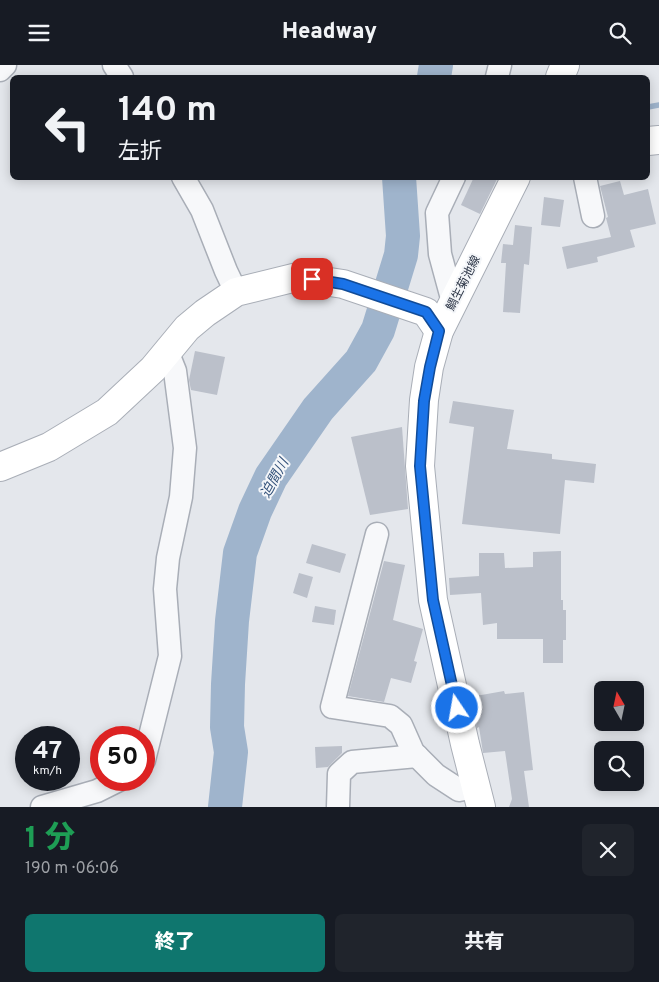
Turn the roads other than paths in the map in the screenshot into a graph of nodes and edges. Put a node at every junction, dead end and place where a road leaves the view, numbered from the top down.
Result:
1 (5, 65) edge
2 (0, 70) edge
3 (184, 180) edge
4 (453, 180) edge
5 (514, 180) edge
6 (586, 180) edge
7 (593, 216) dead end
8 (236, 292) junction
9 (453, 302) junction
10 (432, 321) junction
11 (168, 351) junction
12 (0, 467) edge
13 (377, 535) dead end
14 (152, 726) edge
15 (417, 756) junction
16 (97, 791) edge
17 (478, 797) edge
18 (42, 807) edge
19 (338, 807) edge

1 - 2 street
3 - 8 street
4 - 9 street
5 - 9 main road, 鯛生菊池線
6 - 7 street
8 - 10 main road
8 - 11 main road
9 - 10 main road, 鯛生菊池線
10 - 17 main road, 鯛生菊池線
11 - 12 main road
11 - 14 street
13 - 15 street
15 - 17 street
15 - 19 street
16 - 18 street

